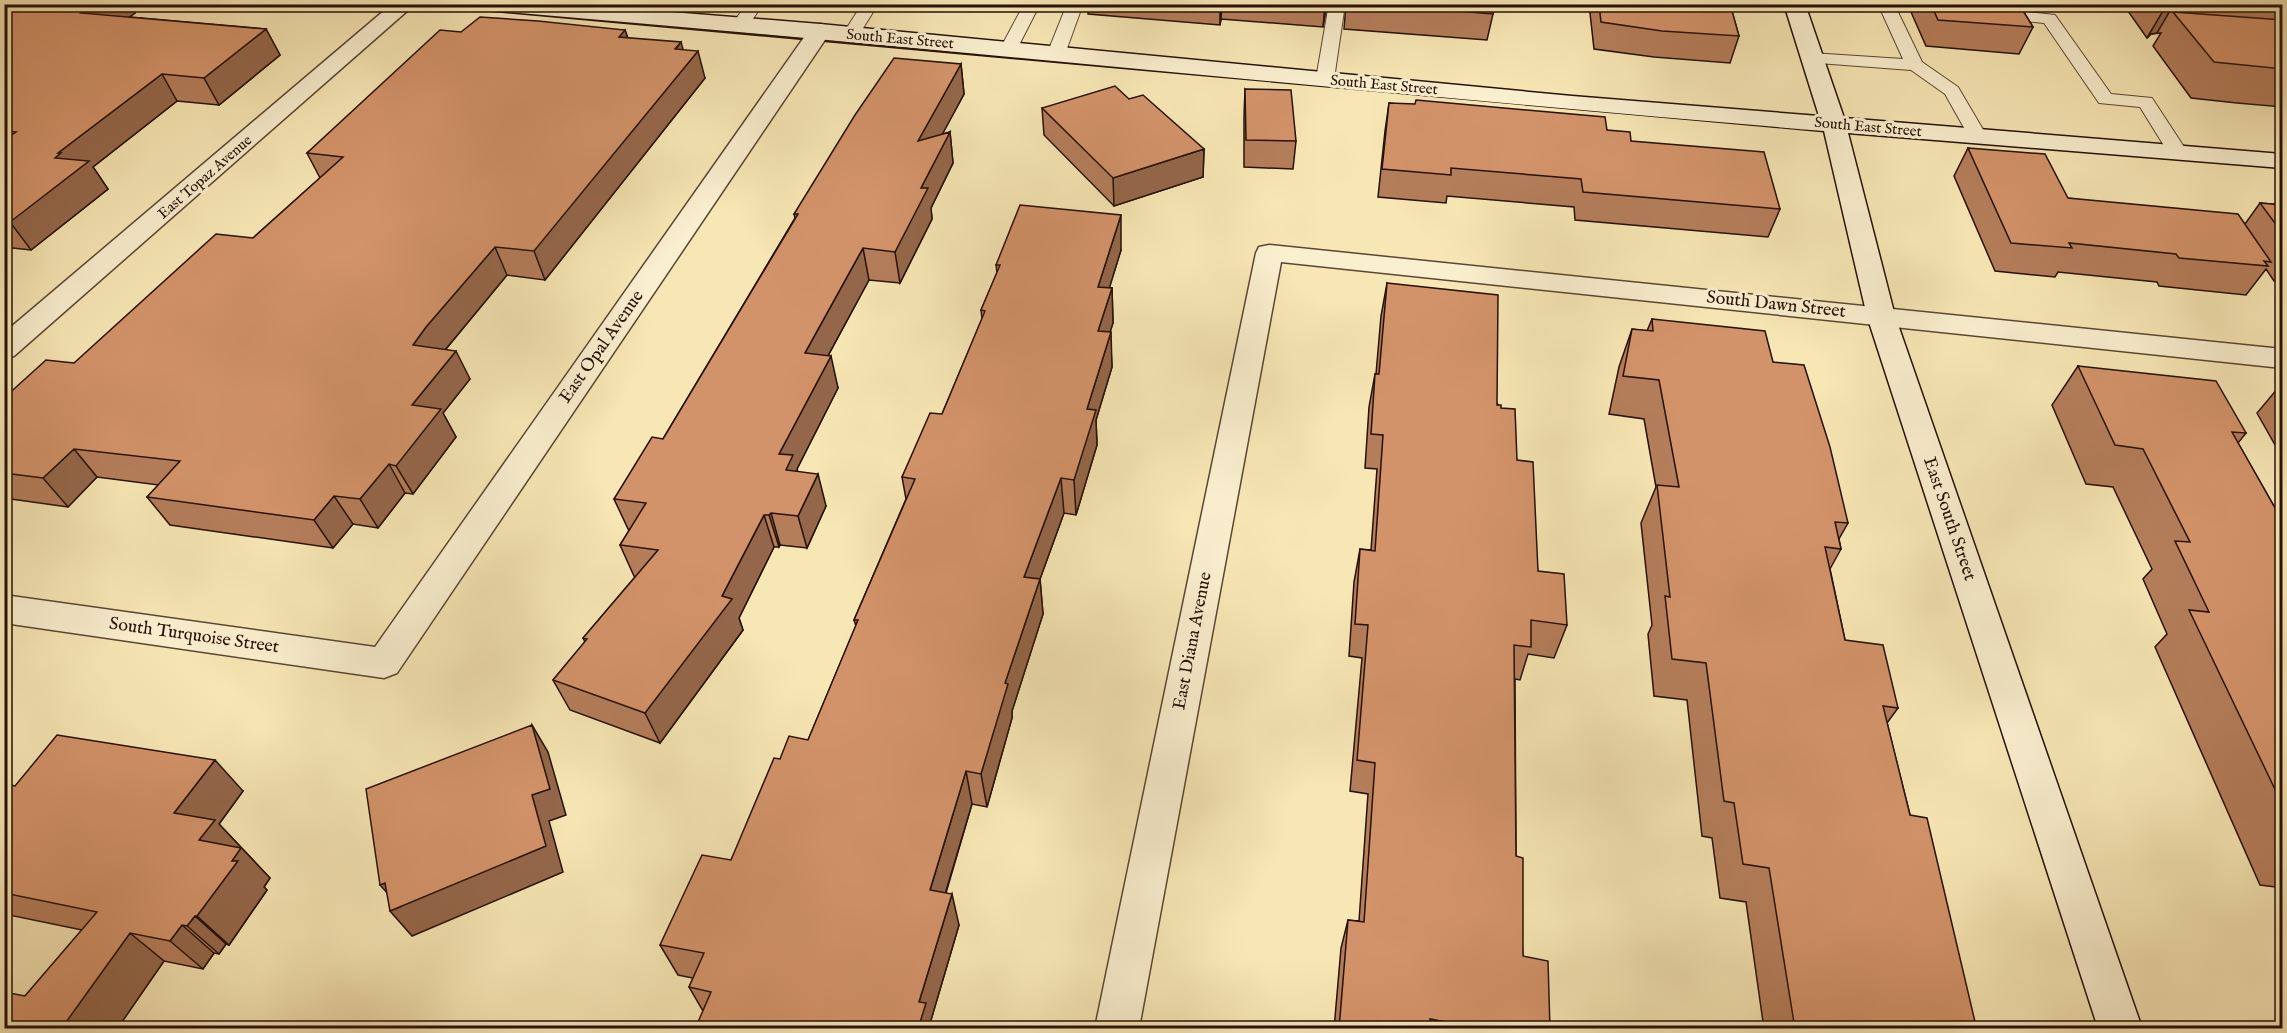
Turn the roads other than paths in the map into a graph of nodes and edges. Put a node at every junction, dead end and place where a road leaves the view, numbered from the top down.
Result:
1 (405, 4) edge
2 (485, 4) edge
3 (755, 4) edge
4 (870, 4) edge
5 (1032, 4) edge
6 (1076, 4) edge
7 (1337, 4) edge
8 (1794, 4) edge
9 (1886, 4) edge
10 (1900, 4) edge
11 (740, 25) junction
12 (820, 31) junction
13 (851, 34) junction
14 (1009, 49) junction
15 (1056, 54) junction
16 (1811, 58) junction
17 (1915, 65) junction
18 (1325, 79) junction
19 (1834, 124) junction
20 (1979, 138) junction
21 (2178, 153) junction
22 (2283, 161) edge
23 (1269, 253) joint
24 (1881, 316) junction
25 (4, 349) edge
26 (2283, 359) edge
27 (4, 609) edge
28 (384, 663) joint
29 (1117, 1029) edge
30 (2120, 1029) edge

1 - 25 street, East Topaz Avenue
2 - 11 street, South East Street
3 - 11 lane
4 - 13 lane
5 - 14 lane
6 - 15 lane
7 - 18 lane
8 - 16 street, East South Street
9 - 17 lane
10 - 21 lane
11 - 12 street, South East Street
12 - 13 street, South East Street
12 - 28 street, East Opal Avenue
13 - 14 street, South East Street
14 - 15 street, South East Street
15 - 18 street, South East Street
16 - 17 lane
16 - 19 street, East South Street
17 - 20 lane
18 - 19 street, South East Street
19 - 20 street, South East Street
19 - 24 street, East South Street
20 - 21 street, South East Street
21 - 22 street, South East Street
23 - 24 street, South Dawn Street
23 - 29 street, East Diana Avenue
24 - 26 street, South Dawn Street
24 - 30 street, East South Street
27 - 28 street, South Turquoise Street

